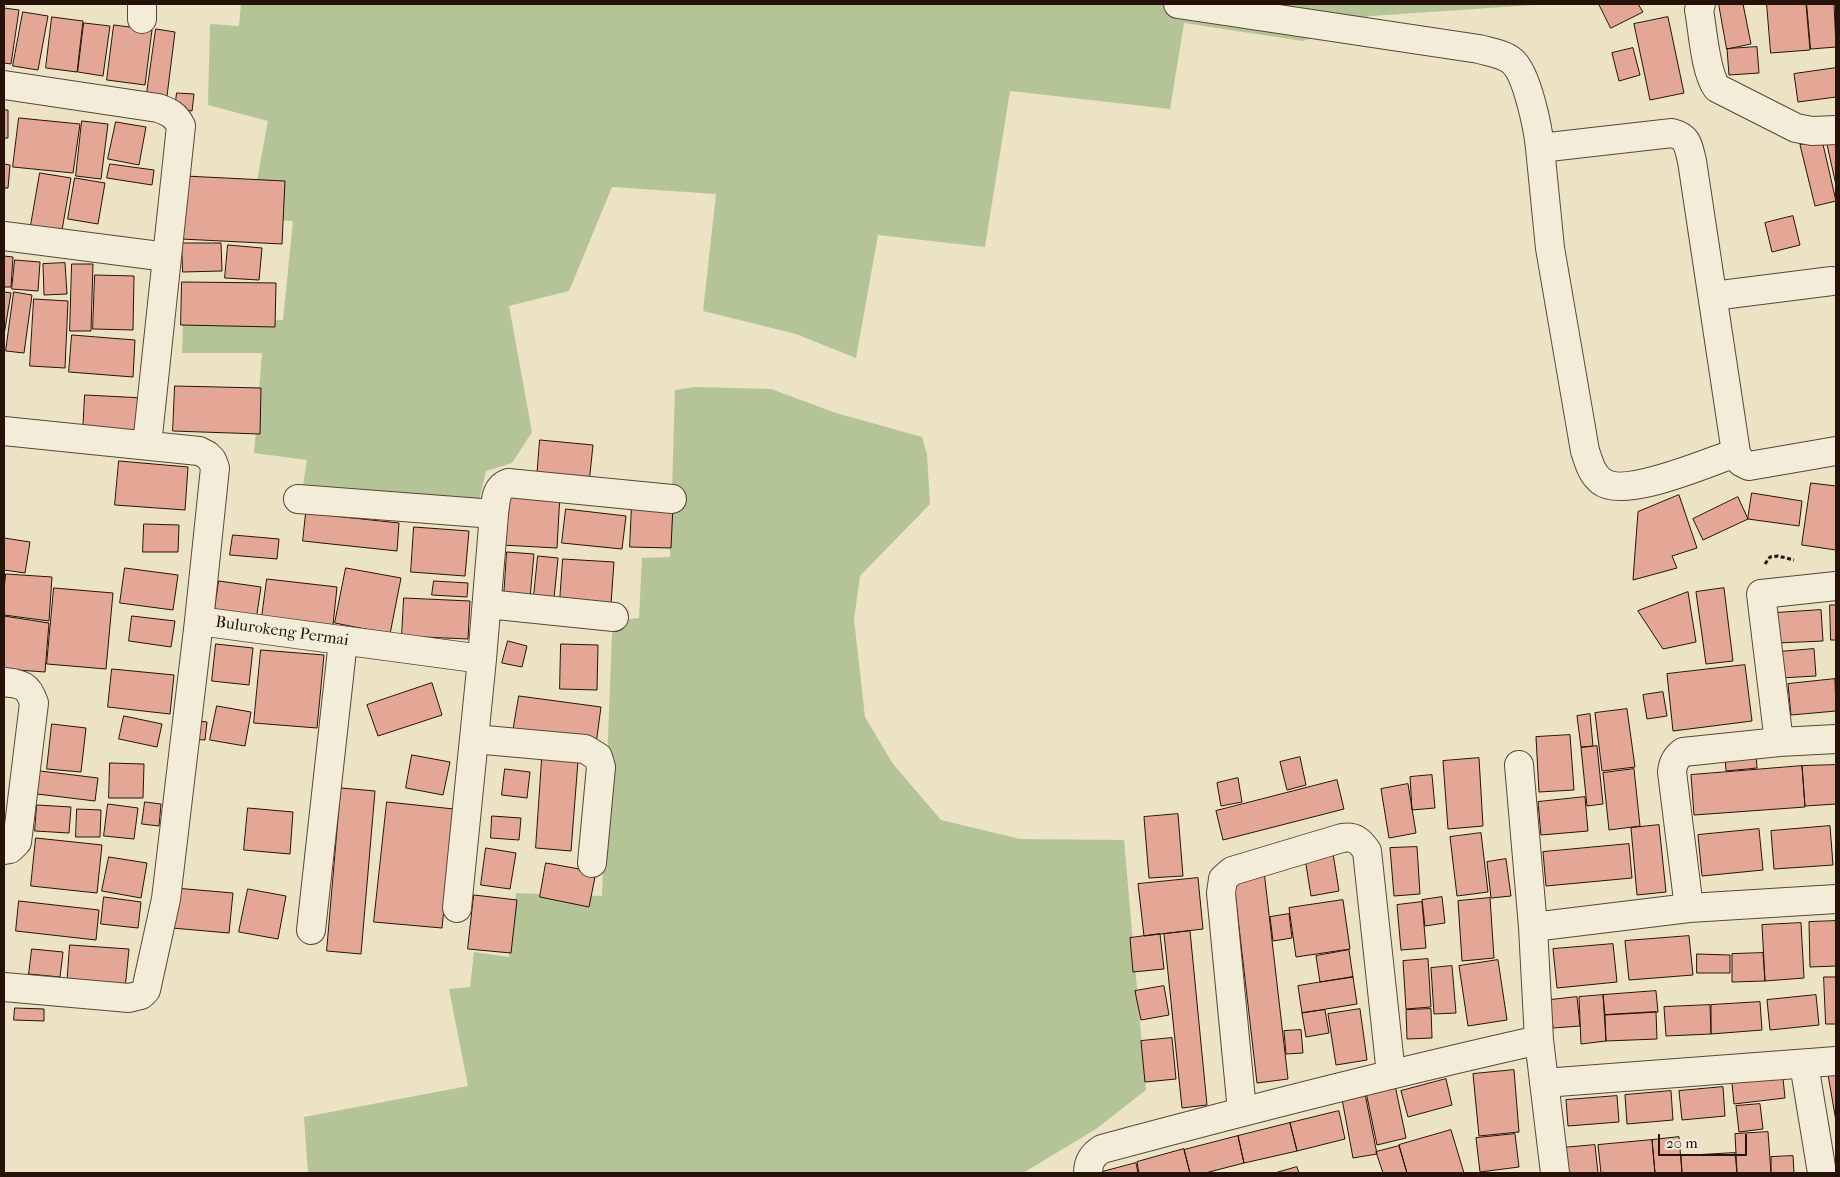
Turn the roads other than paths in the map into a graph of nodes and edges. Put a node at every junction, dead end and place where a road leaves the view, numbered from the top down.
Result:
1 (1178, 4) edge
2 (1701, 4) edge
3 (1300, 13) edge
4 (4, 85) edge
5 (1836, 130) edge
6 (1540, 148) junction
7 (4, 236) edge
8 (167, 257) junction
9 (1832, 281) dead end
10 (1713, 296) junction
11 (4, 432) edge
12 (146, 445) junction
13 (1836, 451) edge
14 (1736, 453) junction
15 (298, 499) dead end
16 (672, 499) dead end
17 (494, 514) junction
18 (1836, 586) edge
19 (487, 604) junction
20 (614, 617) dead end
21 (198, 621) junction
22 (343, 641) junction
23 (482, 659) junction
24 (4, 682) edge
25 (474, 739) junction
26 (1836, 739) edge
27 (1779, 742) junction
28 (1519, 765) dead end
29 (4, 850) edge
30 (592, 863) dead end
31 (1836, 899) edge
32 (457, 908) dead end
33 (1690, 908) junction
34 (1533, 927) junction
35 (311, 930) dead end
36 (4, 987) edge
37 (1539, 1040) junction
38 (1836, 1061) edge
39 (1804, 1064) junction
40 (1391, 1074) junction
41 (1544, 1083) junction
42 (1242, 1111) junction
43 (1088, 1173) edge
44 (1555, 1173) edge
45 (1822, 1173) edge

1 - 3 street
2 - 5 street
3 - 6 street
4 - 8 street
6 - 10 street
6 - 14 street
7 - 8 street
8 - 12 street
9 - 10 street
10 - 14 street
11 - 12 street
12 - 21 street
13 - 14 street
15 - 17 street
16 - 17 street
17 - 19 street
18 - 27 street
19 - 20 street
19 - 23 street
21 - 22 street, Bulurokeng Permai
21 - 36 street, Bulurokeng Permai
22 - 23 street, Bulurokeng Permai
22 - 35 street
23 - 25 street
24 - 29 street
25 - 30 street
25 - 32 street
26 - 27 street
27 - 33 street
28 - 34 street
31 - 33 street
33 - 34 street
34 - 37 street
37 - 40 street
37 - 41 street
38 - 39 street
39 - 41 street
39 - 45 street
40 - 42 street
40 - 42 street
41 - 44 street
42 - 43 street

